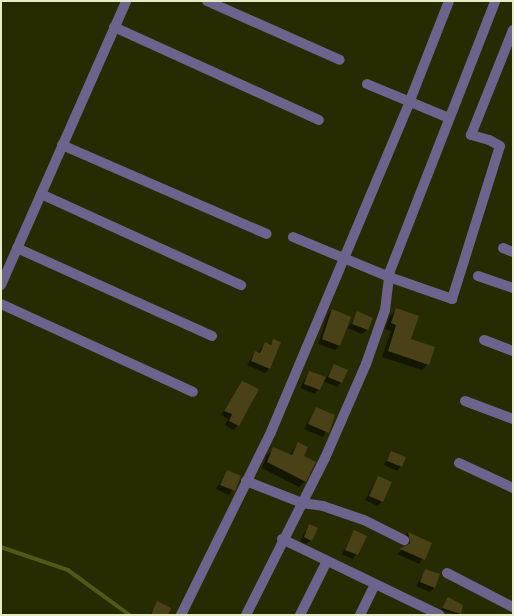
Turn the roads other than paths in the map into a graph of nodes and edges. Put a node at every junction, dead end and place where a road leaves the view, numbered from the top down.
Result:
1 (126, 1) edge
2 (207, 1) edge
3 (449, 1) edge
4 (495, 1) edge
5 (114, 27) junction
6 (513, 30) edge
7 (340, 60) dead end
8 (366, 84) dead end
9 (410, 103) junction
10 (449, 118) junction
11 (319, 120) dead end
12 (62, 145) junction
13 (41, 194) junction
14 (267, 234) dead end
15 (293, 237) dead end
16 (17, 248) junction
17 (503, 248) dead end
18 (513, 252) edge
19 (345, 258) junction
20 (478, 276) dead end
21 (389, 277) junction
22 (1, 285) edge
23 (241, 285) dead end
24 (513, 288) edge
25 (1, 304) edge
26 (212, 336) dead end
27 (484, 340) dead end
28 (513, 351) edge
29 (193, 392) dead end
30 (465, 401) dead end
31 (513, 419) edge
32 (459, 463) dead end
33 (246, 481) junction
34 (513, 488) edge
35 (302, 503) junction
36 (282, 539) junction
37 (404, 540) dead end
38 (327, 561) junction
39 (447, 574) dead end
40 (375, 584) junction
41 (513, 607) edge
42 (180, 615) edge
43 (246, 615) edge
44 (300, 615) edge
45 (360, 615) edge
46 (440, 615) edge

1 - 5 street
2 - 7 street
3 - 9 street
4 - 10 street
5 - 11 street
5 - 12 street
6 - 21 street
8 - 9 street
9 - 10 street
9 - 19 street
10 - 21 street
12 - 13 street
12 - 14 street
13 - 16 street
13 - 23 street
15 - 19 street
16 - 22 street
16 - 26 street
17 - 18 street
19 - 21 street
19 - 33 street
20 - 24 street
21 - 35 street
25 - 29 street
27 - 28 street
30 - 31 street
32 - 34 street
33 - 35 street
33 - 42 street
35 - 36 street
35 - 37 street
36 - 38 street
36 - 43 street
38 - 40 street
38 - 44 street
39 - 41 street
40 - 45 street
40 - 46 street

